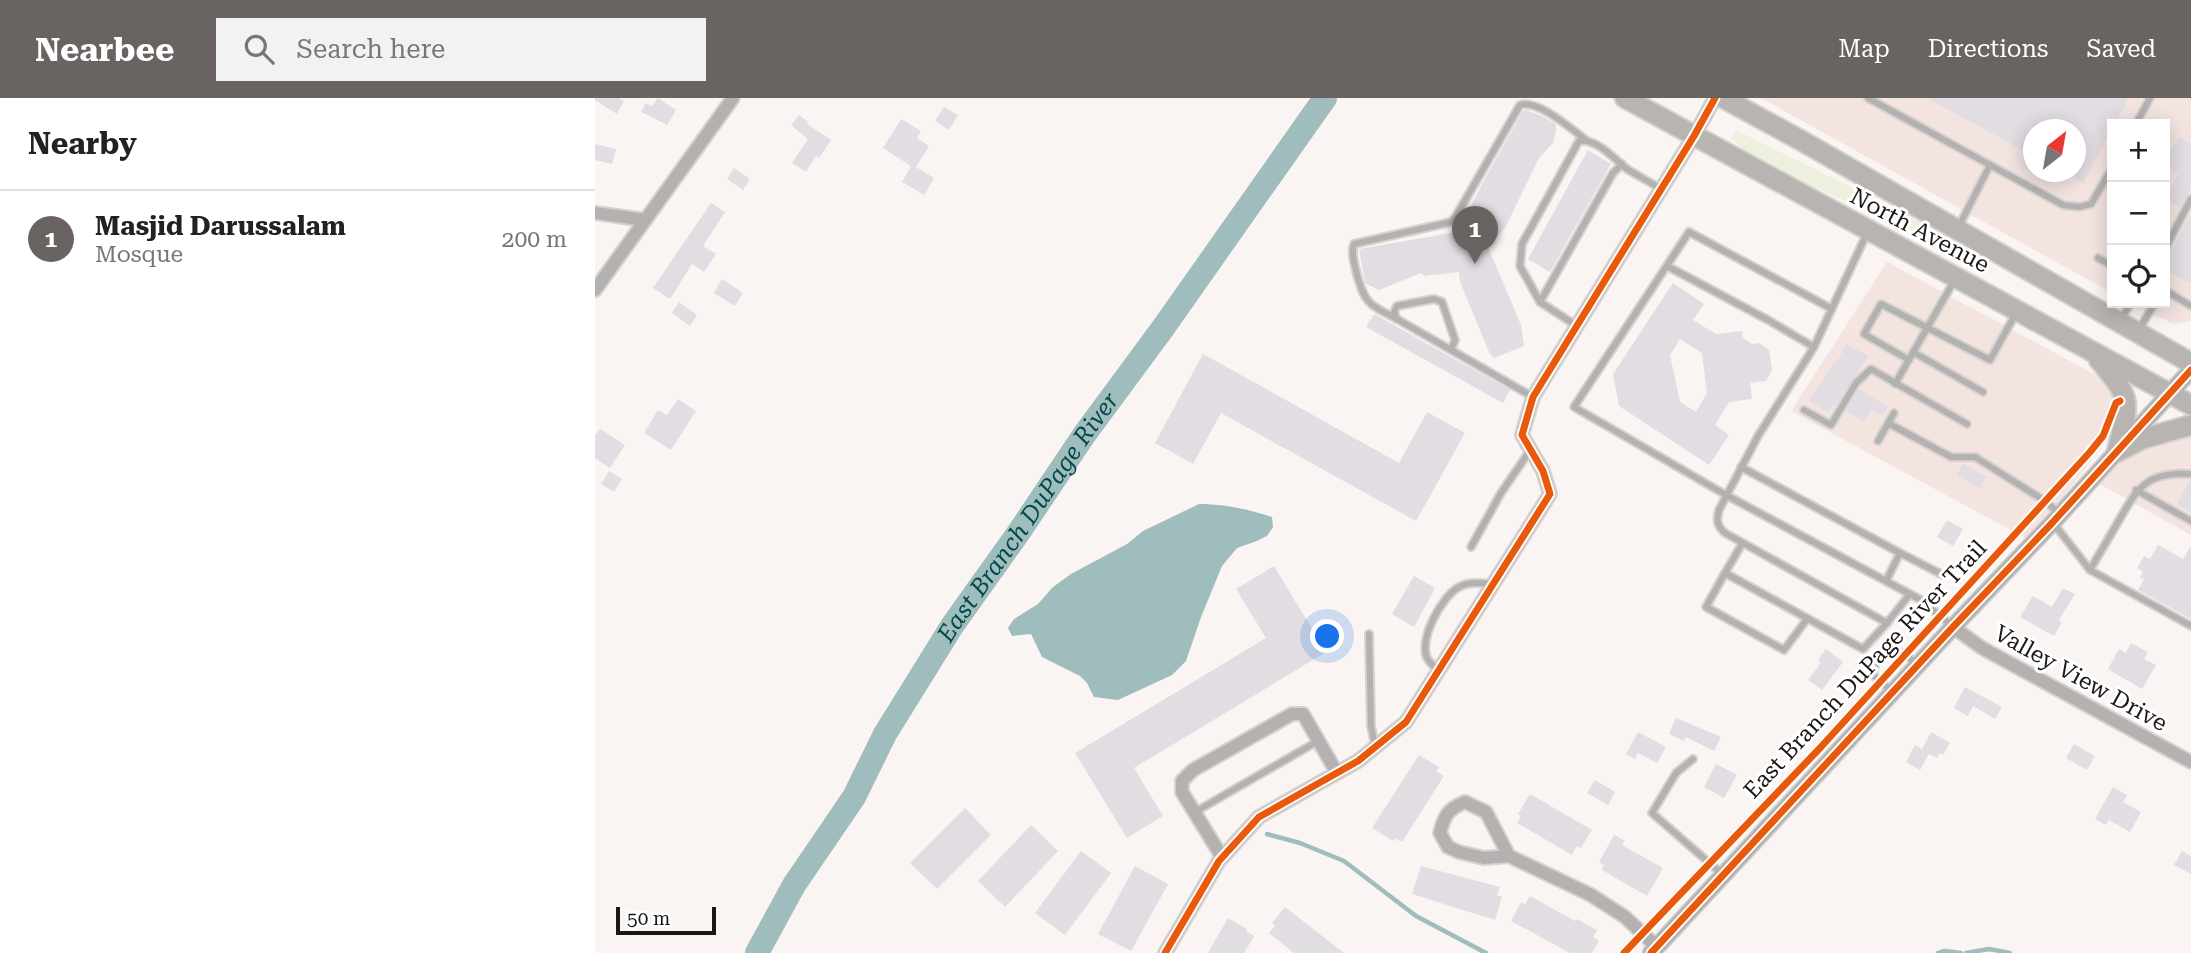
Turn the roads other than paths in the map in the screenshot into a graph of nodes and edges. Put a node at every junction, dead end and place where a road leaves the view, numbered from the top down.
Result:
1 (733, 98) edge
2 (1625, 98) edge
3 (1715, 98) edge
4 (1723, 98) edge
5 (1868, 98) edge
6 (2150, 98) edge
7 (2139, 119) edge
8 (1694, 136) junction
9 (1586, 140) junction
10 (1622, 163) junction
11 (1990, 165) junction
12 (2107, 177) edge
13 (1661, 189) junction
14 (2191, 199) edge
15 (595, 213) edge
16 (645, 220) junction
17 (1869, 230) junction
18 (1957, 230) junction
19 (2167, 245) edge
20 (2098, 258) dead end
21 (2107, 263) edge
22 (1667, 266) junction
23 (1957, 277) junction
24 (595, 290) edge
25 (2170, 293) edge
26 (1540, 302) junction
27 (2191, 306) edge
28 (2128, 308) edge
29 (2152, 308) edge
30 (1832, 309) junction
31 (2018, 311) junction
32 (1397, 319) junction
33 (2119, 322) junction
34 (1577, 326) junction
35 (1927, 328) junction
36 (2137, 332) junction
37 (1814, 347) junction
38 (1451, 350) junction
39 (1913, 352) junction
40 (2092, 352) junction
41 (1909, 360) junction
42 (2191, 363) edge
43 (2191, 370) edge
44 (1895, 384) junction
45 (1983, 392) dead end
46 (2171, 394) junction
47 (1533, 397) junction
48 (2191, 405) edge
49 (1804, 410) dead end
50 (1894, 413) dead end
51 (1888, 423) junction
52 (1967, 424) dead end
53 (2191, 425) edge
54 (1878, 441) dead end
55 (1531, 449) junction
56 (2117, 452) junction
57 (1741, 467) junction
58 (2191, 474) edge
59 (2136, 490) junction
60 (1726, 495) junction
61 (2056, 519) junction
62 (2191, 521) edge
63 (1742, 544) junction
64 (1471, 547) dead end
65 (1900, 553) junction
66 (2090, 570) junction
67 (1725, 573) junction
68 (1943, 575) dead end
69 (1886, 581) junction
70 (1494, 584) junction
71 (1910, 594) junction
72 (1807, 619) junction
73 (1887, 623) junction
74 (2191, 626) edge
75 (1953, 627) junction
76 (1369, 634) dead end
77 (1918, 665) junction
78 (1438, 671) junction
79 (1892, 692) junction
80 (1318, 741) junction
81 (1375, 747) junction
82 (1693, 759) dead end
83 (2191, 762) edge
84 (1337, 773) junction
85 (1195, 812) junction
86 (1509, 856) junction
87 (1222, 857) junction
88 (1724, 875) junction
89 (1654, 950) edge
90 (1165, 953) edge

1 - 16 street
2 - 8 main road, North Avenue
3 - 8 street
4 - 18 main road, North Avenue
5 - 11 lane
6 - 7 lane
8 - 13 street
8 - 17 main road, North Avenue
9 - 10 lane
9 - 26 lane
9 - 32 lane
10 - 13 lane
10 - 26 lane
11 - 12 lane
11 - 18 lane
13 - 34 street
14 - 19 lane
15 - 16 street
16 - 24 street
17 - 23 main road, North Avenue
17 - 30 lane
18 - 33 main road, North Avenue
20 - 21 lane
22 - 30 lane
22 - 37 lane
22 - 60 lane
23 - 31 main road, North Avenue
23 - 35 lane
25 - 27 lane
26 - 34 lane
28 - 33 lane
29 - 36 lane
30 - 37 lane
31 - 35 lane
31 - 40 main road, North Avenue
32 - 38 lane
32 - 38 lane
33 - 36 main road, North Avenue
34 - 47 street
35 - 39 lane
35 - 41 lane
36 - 42 main road, North Avenue
37 - 57 lane
38 - 47 lane
39 - 41 lane
39 - 45 lane
40 - 46 main road, North Avenue
40 - 56 main road
41 - 44 lane
43 - 46 street
44 - 49 lane
44 - 52 lane
46 - 48 main road, North Avenue
46 - 56 street
47 - 55 street
50 - 51 lane
51 - 54 lane
51 - 61 lane
53 - 56 main road
55 - 64 lane
55 - 70 street
56 - 61 street
57 - 60 lane
57 - 65 lane
58 - 59 lane
59 - 62 lane
59 - 66 lane
60 - 63 lane
60 - 69 lane
61 - 66 lane
61 - 75 street
63 - 67 lane
63 - 73 lane
65 - 68 lane
65 - 69 lane
66 - 74 lane
67 - 72 lane
67 - 72 lane
69 - 71 lane
70 - 78 street
70 - 78 lane
71 - 73 lane
71 - 75 lane
72 - 73 lane
75 - 77 street
75 - 83 street, Valley View Drive
76 - 81 lane
77 - 79 street
77 - 79 lane
78 - 81 street
79 - 88 street
80 - 84 street
80 - 85 lane
80 - 85 street
81 - 84 street
82 - 88 lane
84 - 87 street
85 - 87 street
86 - 86 street
86 - 89 street
87 - 90 street
88 - 89 street

